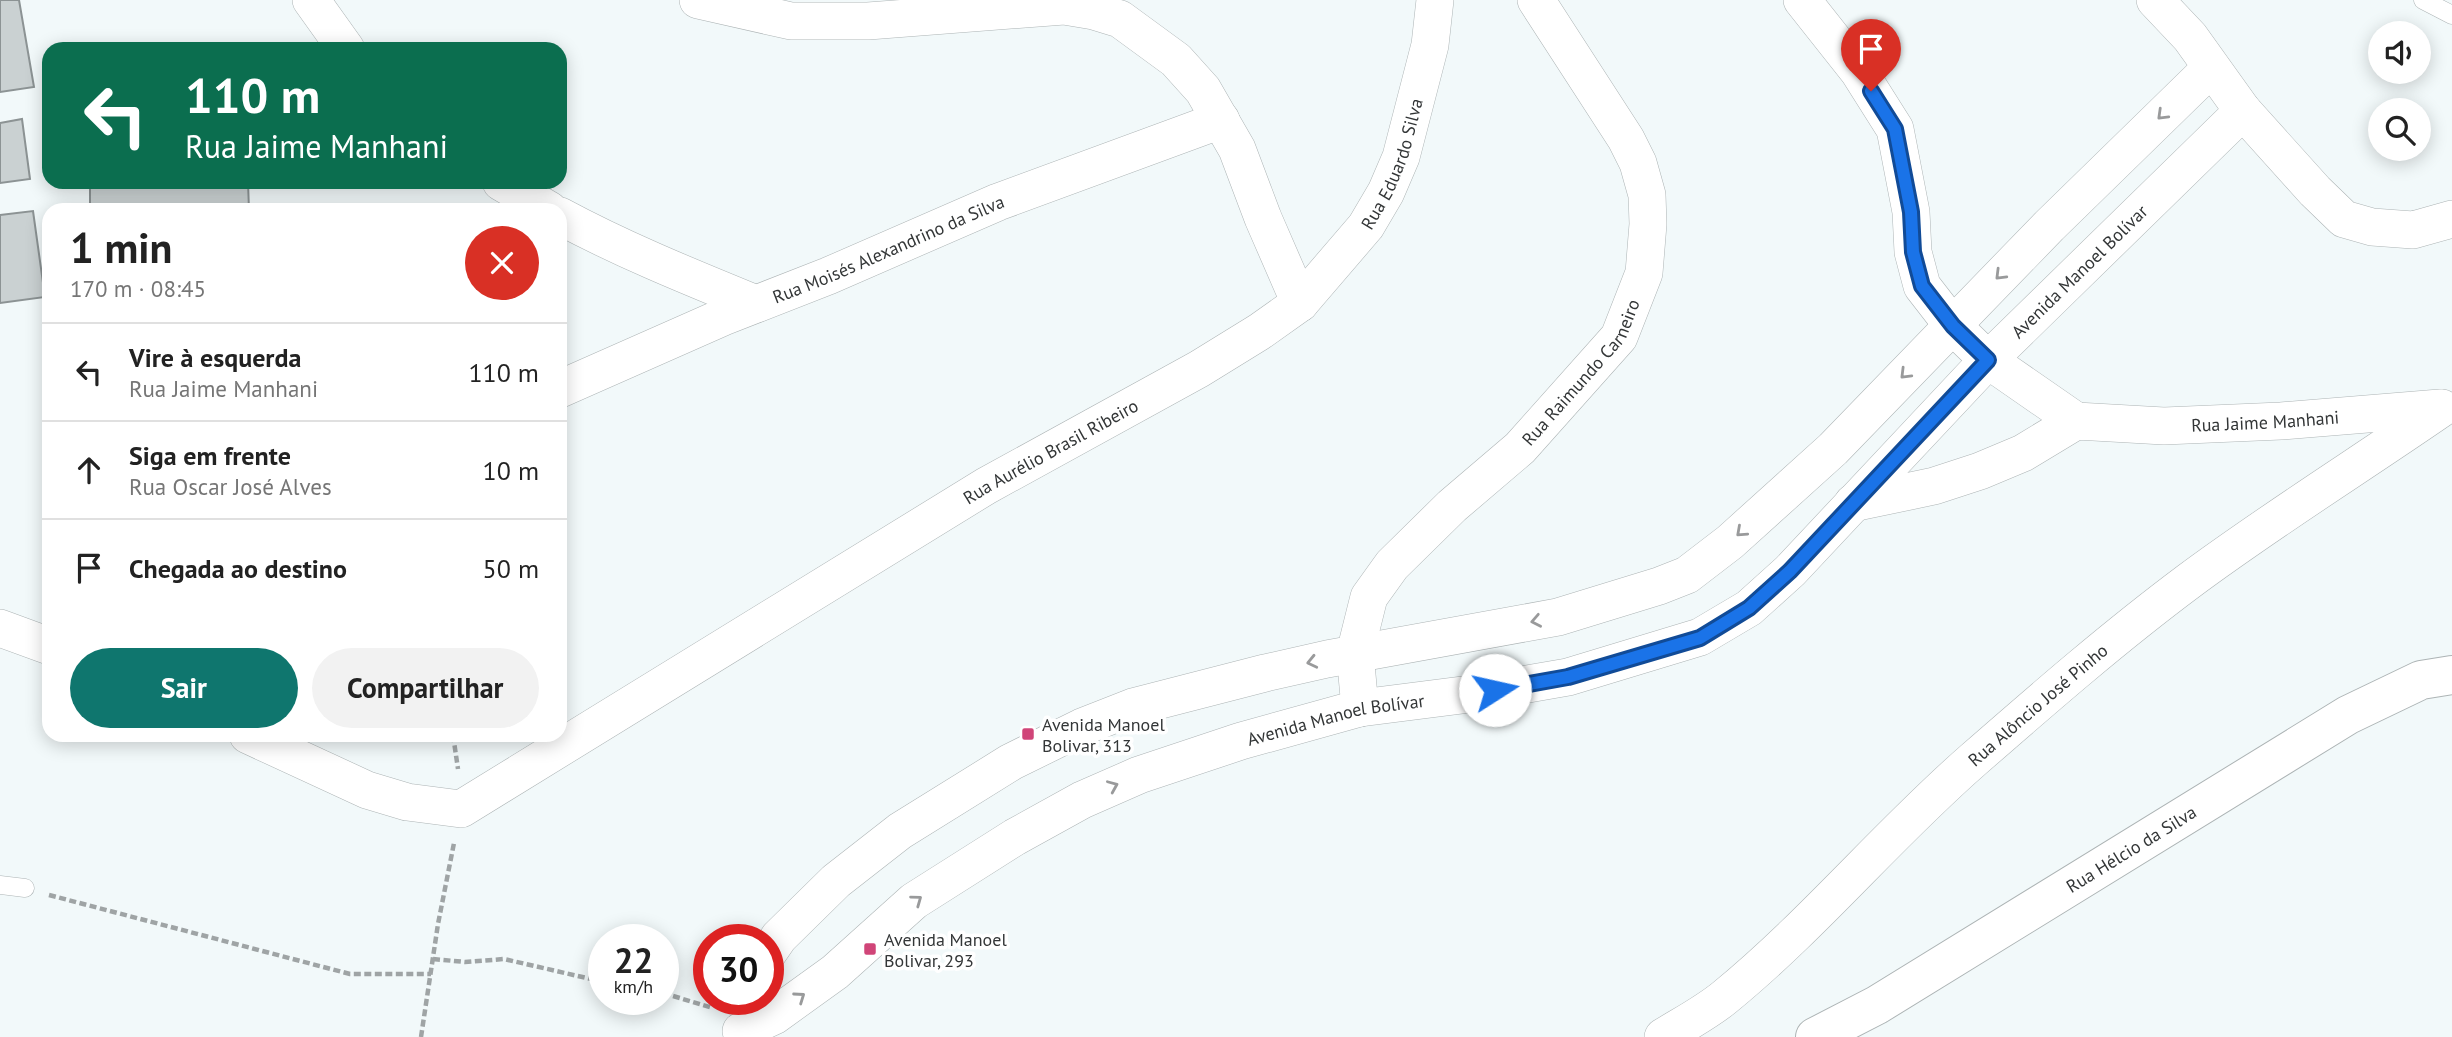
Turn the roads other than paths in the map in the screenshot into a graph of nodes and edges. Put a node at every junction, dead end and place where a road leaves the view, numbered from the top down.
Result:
1 (311, 0) edge
2 (698, 0) edge
3 (1435, 0) edge
4 (1536, 0) edge
5 (1802, 0) edge
6 (2155, 0) edge
7 (2423, 0) edge
8 (858, 11) edge
9 (2452, 15) edge
10 (340, 42) edge
11 (2211, 68) junction
12 (2243, 111) junction
13 (1221, 120) junction
14 (513, 189) edge
15 (537, 203) edge
16 (2452, 219) edge
17 (567, 220) edge
18 (1300, 303) junction
19 (756, 304) junction
20 (1953, 326) junction
21 (1988, 360) junction
22 (567, 386) edge
23 (2447, 406) edge
24 (2076, 421) junction
25 (1853, 503) junction
26 (0, 628) edge
27 (42, 643) edge
28 (1355, 653) junction
29 (2452, 675) edge
30 (1360, 708) junction
31 (263, 742) edge
32 (0, 885) edge
33 (24, 888) road end
34 (784, 932) edge
35 (1877, 1005) junction
36 (743, 1023) edge
37 (1663, 1037) edge
38 (1815, 1037) edge
39 (1857, 1037) edge

1 - 10 street
2 - 8 street
3 - 18 street, Rua Eduardo Silva
4 - 28 street, Rua Raimundo Carneiro
5 - 20 street
6 - 11 street
7 - 9 lane
8 - 13 street
11 - 12 street
11 -> 20 street
12 - 16 street
12 - 21 street, Avenida Manoel Bolívar
13 - 18 street
13 - 19 street, Rua Moisés Alexandrino da Silva
14 - 15 street
17 - 19 street
18 - 31 street, Rua Aurélio Brasil Ribeiro
19 - 22 street, Rua Moisés Alexandrino da Silva
20 - 21 street
20 -> 28 street
21 - 24 street
21 - 25 street, Avenida Manoel Bolívar
23 - 24 street, Rua Jaime Manhani
23 - 37 street, Rua Alôncio José Pinho
24 - 25 street
25 - 30 street, Avenida Manoel Bolívar
26 - 27 street
28 - 30 street, Rua Raimundo Carneiro
28 -> 34 street
29 - 35 street, Rua Hélcio da Silva
36 -> 30 street, Avenida Manoel Bolívar
32 - 33 lane
35 - 38 street, Rua Hélcio da Silva
35 - 39 street

